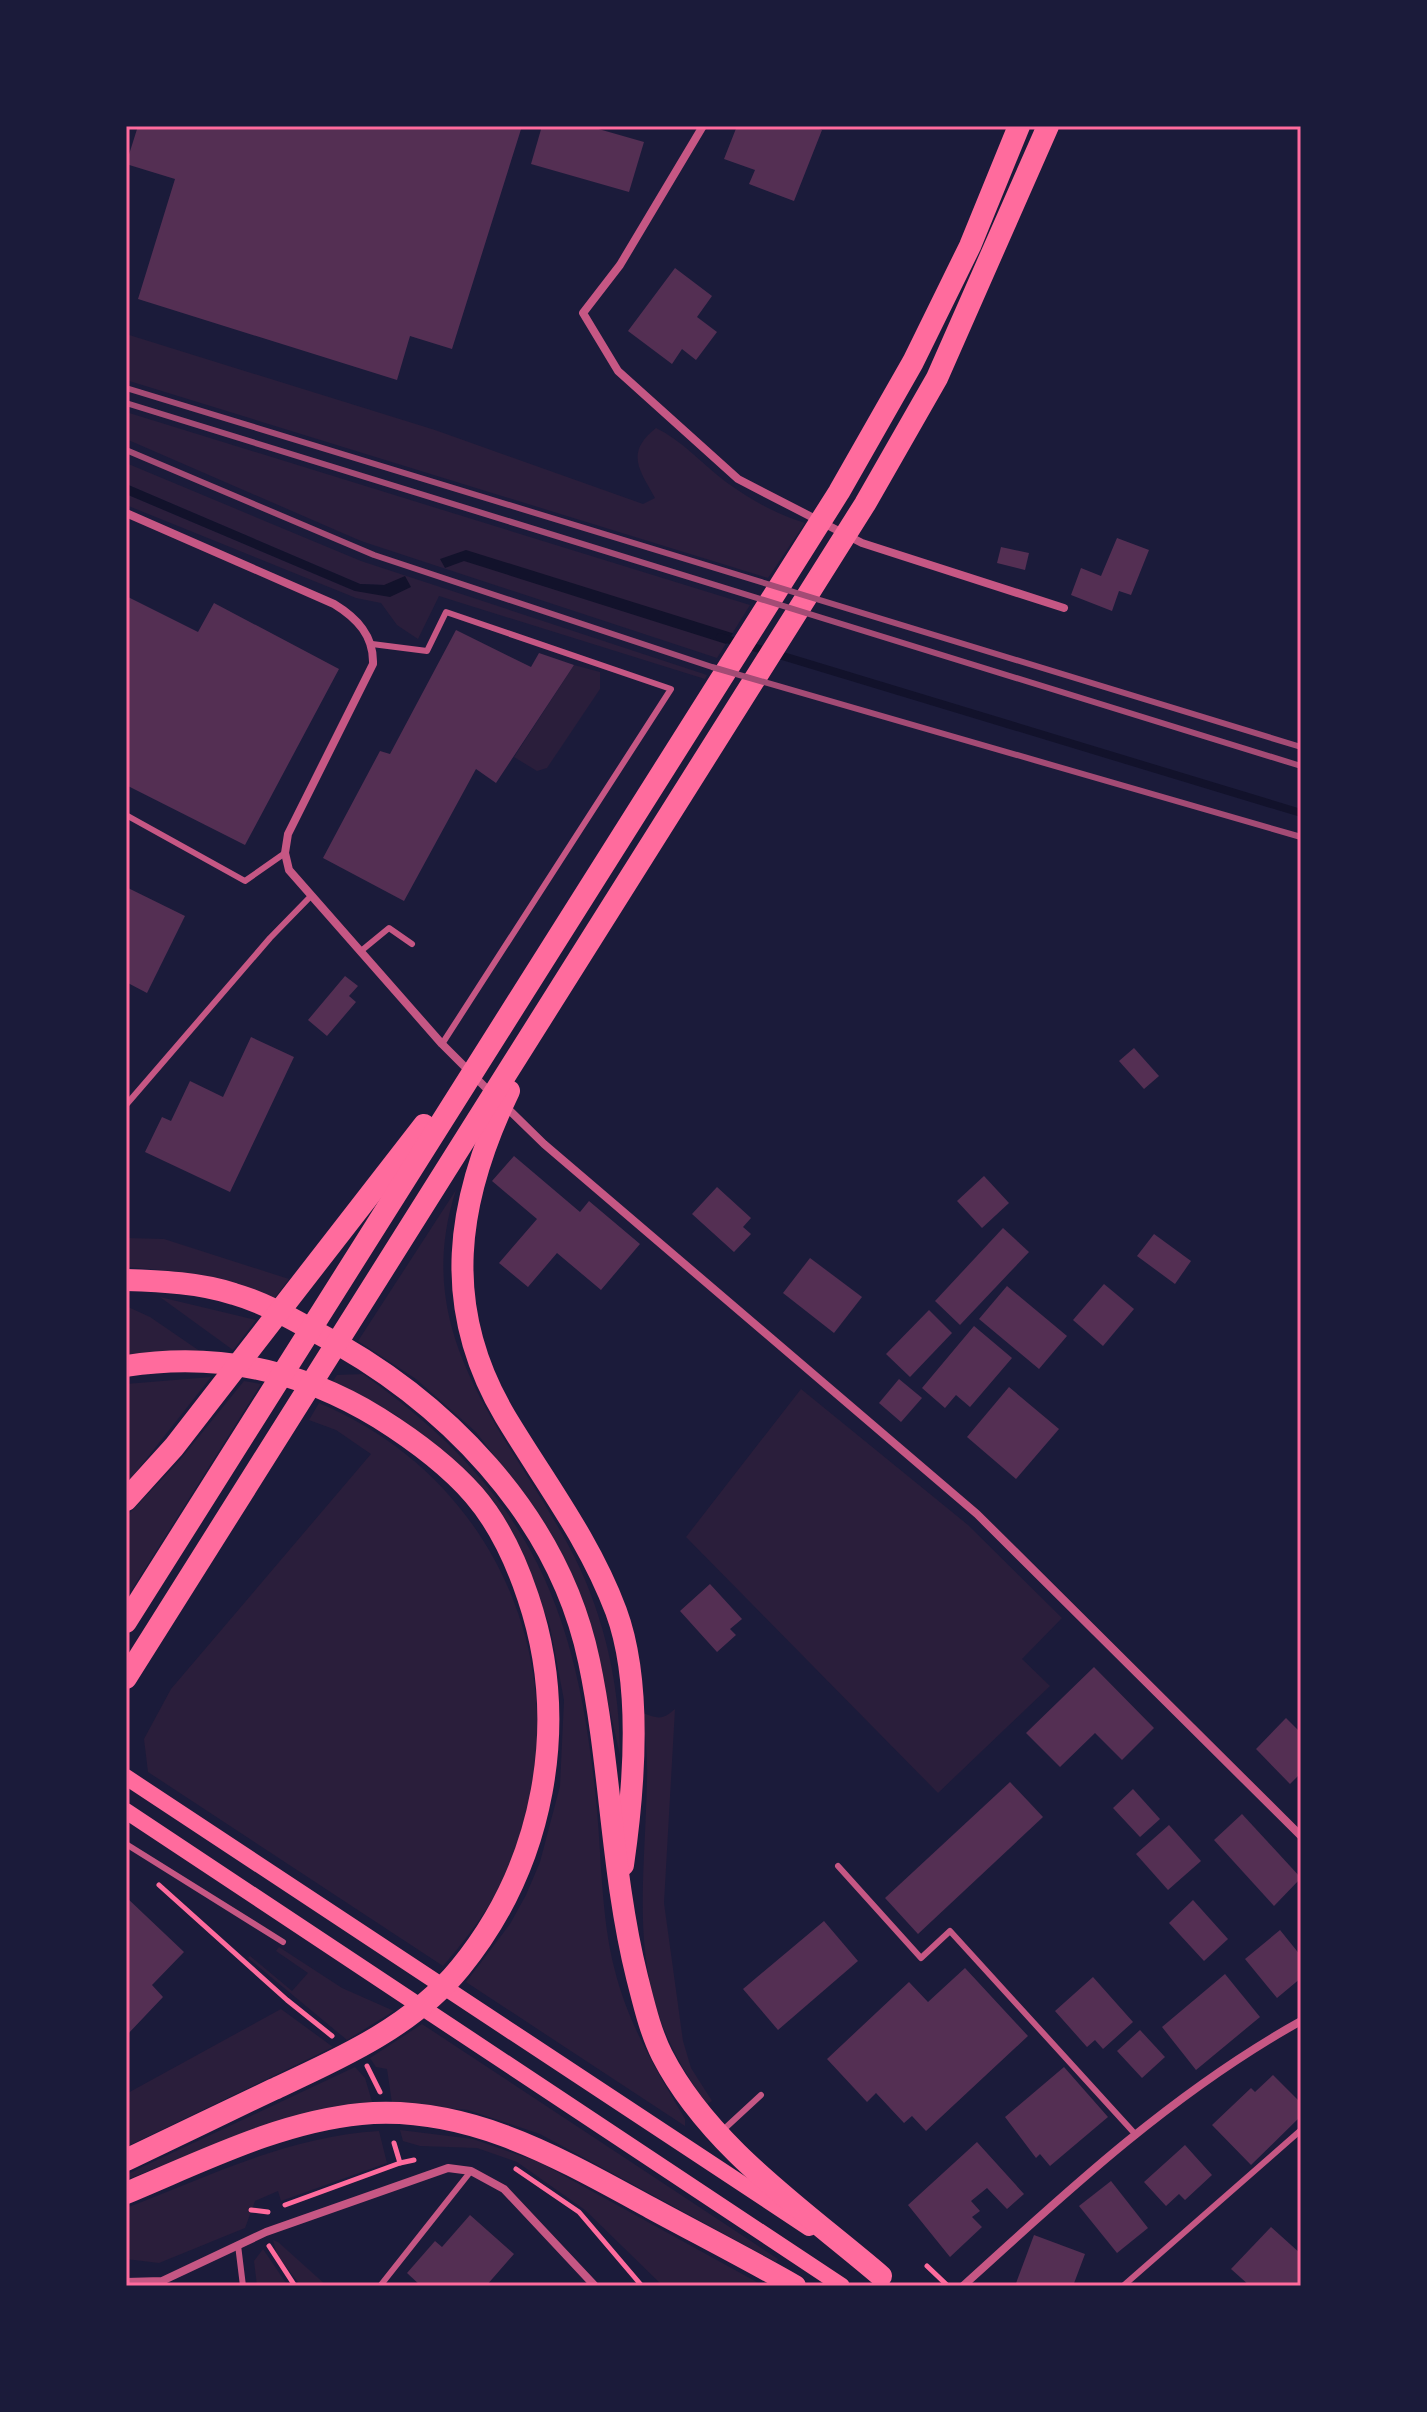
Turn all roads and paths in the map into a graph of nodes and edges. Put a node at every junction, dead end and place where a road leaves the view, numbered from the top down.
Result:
1 (703, 126) edge
2 (1019, 126) edge
3 (1048, 126) edge
4 (126, 513) edge
5 (1064, 608) dead end
6 (372, 644) junction
7 (126, 815) edge
8 (285, 853) junction
9 (310, 897) junction
10 (412, 944) dead end
11 (361, 951) junction
12 (557, 992) junction
13 (521, 996) junction
14 (442, 1044) junction
15 (126, 1105) edge
16 (126, 1280) edge
17 (362, 1356) junction
18 (126, 1366) edge
19 (285, 1377) junction
20 (126, 1500) edge
21 (126, 1622) edge
22 (126, 1678) edge
23 (126, 1777) edge
24 (126, 1811) edge
25 (1301, 1836) edge
26 (126, 1844) edge
27 (838, 1866) dead end
28 (155, 1882) dead end
29 (619, 1893) junction
30 (283, 1942) dead end
31 (1301, 2021) edge
32 (341, 2043) dead end
33 (363, 2062) dead end
34 (761, 2095) dead end
35 (382, 2097) dead end
36 (1301, 2130) edge
37 (719, 2134) junction
38 (1136, 2135) junction
39 (126, 2160) edge
40 (400, 2163) dead end
41 (471, 2171) junction
42 (126, 2193) edge
43 (251, 2210) dead end
44 (579, 2212) dead end
45 (238, 2245) junction
46 (268, 2245) dead end
47 (927, 2266) dead end
48 (888, 2281) edge
49 (126, 2282) edge
50 (243, 2286) edge
51 (295, 2286) edge
52 (380, 2286) edge
53 (595, 2286) edge
54 (642, 2286) edge
55 (795, 2286) edge
56 (842, 2286) edge
57 (948, 2286) edge
58 (963, 2286) edge
59 (1123, 2286) edge

1 - 5 street
2 - 13 highway
3 - 12 highway
4 - 6 street
6 - 8 street
6 - 14 lane
7 - 8 lane
8 - 9 street
9 - 11 street
9 - 15 lane
10 - 11 lane
11 - 14 street
12 - 22 highway
12 - 29 highway
13 - 20 highway
13 - 21 highway
14 - 25 street
16 - 17 highway
17 - 19 highway
17 - 29 highway
18 - 19 highway
19 - 39 highway
23 - 48 main road
24 - 56 main road
26 - 30 lane
27 - 38 lane
28 - 32 path
29 - 37 highway
31 - 38 street
33 - 35 path
34 - 37 lane
36 - 59 lane
37 - 48 highway
38 - 58 street
40 - 43 path
41 - 45 street
41 - 52 lane
41 - 53 street
42 - 55 highway
44 - 54 path
45 - 49 street
45 - 50 lane
46 - 51 path
47 - 57 path

